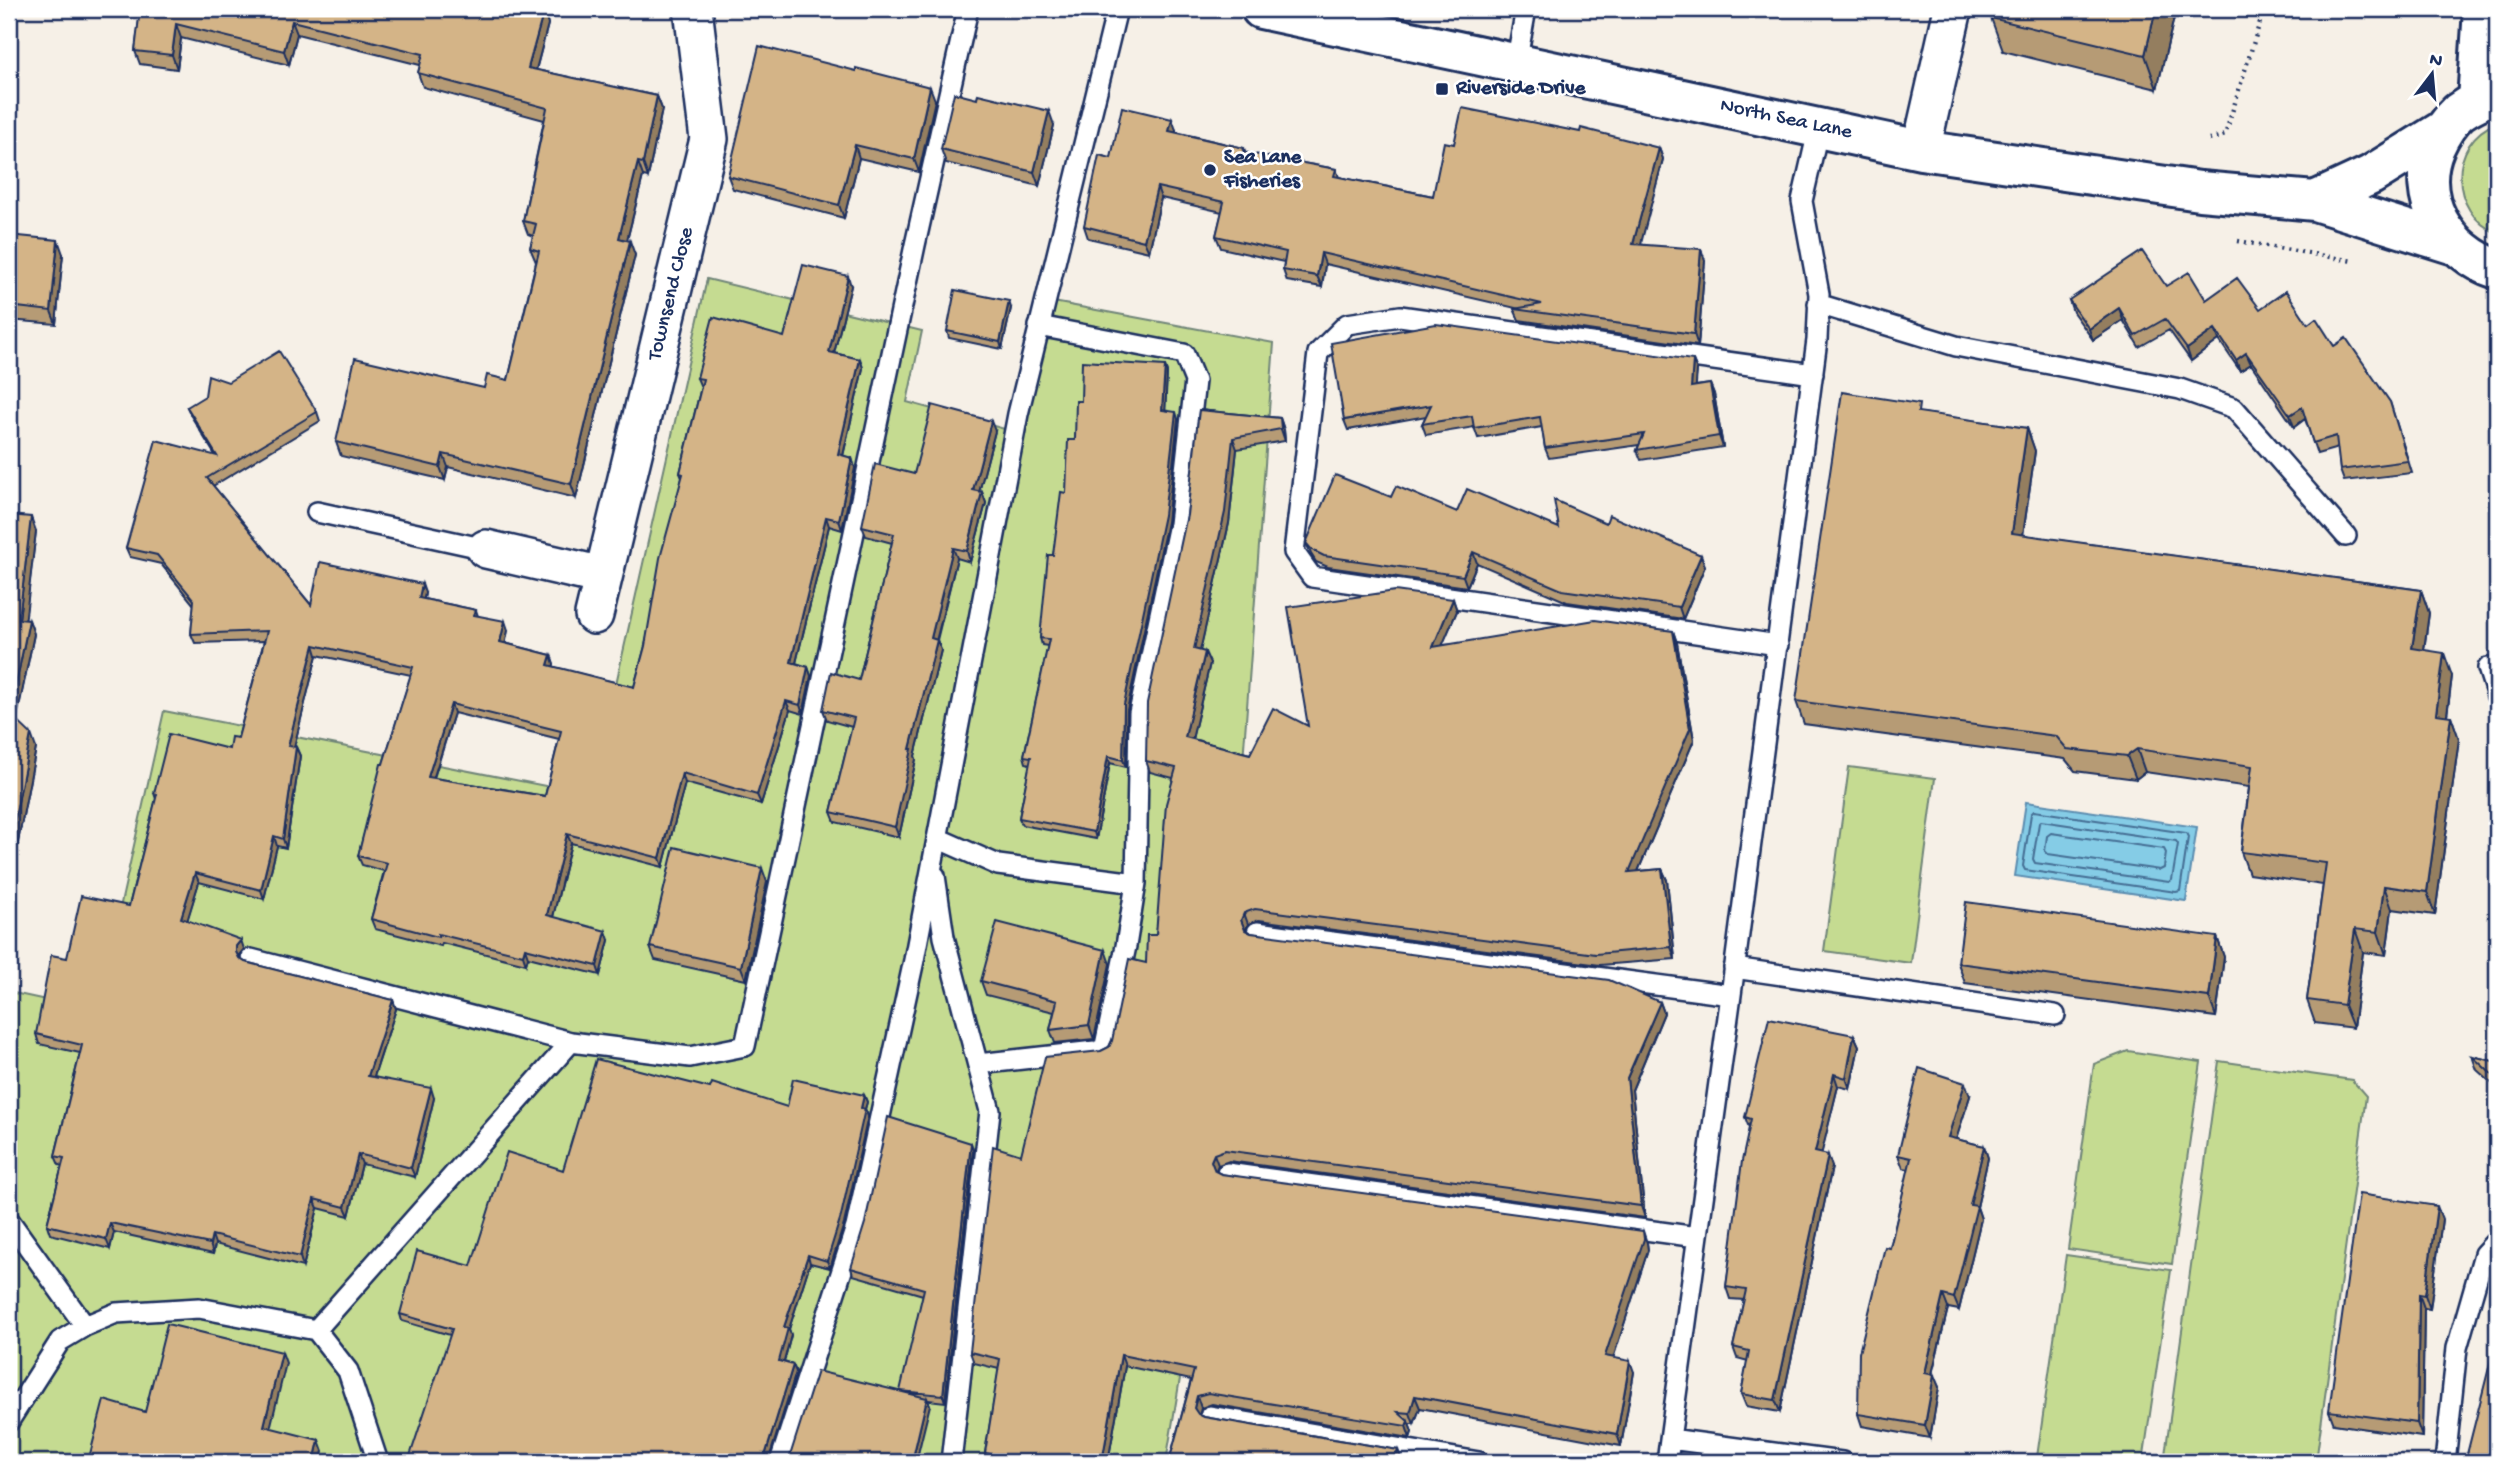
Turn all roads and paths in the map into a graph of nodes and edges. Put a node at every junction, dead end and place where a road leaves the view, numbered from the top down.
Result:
1 (693, 9) edge
2 (968, 9) edge
3 (1117, 9) edge
4 (1261, 9) edge
5 (1526, 9) edge
6 (1953, 9) edge
7 (2264, 9) edge
8 (2483, 9) edge
9 (1305, 13) edge
10 (1516, 64) junction
11 (2487, 97) edge
12 (1819, 127) junction
13 (2442, 131) junction
14 (2208, 140) dead end
15 (1921, 150) junction
16 (2315, 201) junction
17 (2232, 240) dead end
18 (2455, 246) junction
19 (2358, 262) dead end
20 (2497, 269) edge
21 (1818, 304) junction
22 (1039, 326) junction
23 (1813, 374) junction
24 (317, 512) dead end
25 (2346, 536) dead end
26 (486, 550) joint
27 (603, 576) junction
28 (594, 615) dead end
29 (1778, 645) junction
30 (2488, 668) dead end
31 (2497, 696) edge
32 (937, 838) junction
33 (932, 861) junction
34 (1136, 883) junction
35 (1257, 932) edge
36 (251, 959) dead end
37 (1734, 968) junction
38 (1731, 995) junction
39 (2055, 1015) dead end
40 (571, 1042) junction
41 (978, 1064) junction
42 (1227, 1173) edge
43 (9, 1220) edge
44 (1697, 1237) junction
45 (2497, 1240) edge
46 (85, 1326) junction
47 (316, 1330) junction
48 (1210, 1416) edge
49 (9, 1421) edge
50 (1670, 1439) junction
51 (377, 1462) edge
52 (780, 1462) edge
53 (951, 1462) edge
54 (1479, 1462) edge
55 (1667, 1462) edge
56 (1842, 1462) edge
57 (2445, 1462) edge

1 - 27 street, Townsend Close
2 - 40 lane
3 - 22 lane
4 - 9 street, North Sea Lane
5 - 10 lane
6 - 15 street
7 - 14 path
8 - 11 street
9 - 10 street, North Sea Lane
10 - 12 street, North Sea Lane
11 - 13 street
12 - 15 street, North Sea Lane
12 - 21 lane
13 - 16 street, North Sea Lane
13 - 18 street
15 - 16 street, North Sea Lane
16 - 18 street, North Sea Lane
17 - 19 path
18 - 20 street
21 - 23 lane
21 - 25 lane
22 - 32 lane
22 - 34 lane
23 - 29 lane
23 - 29 lane
24 - 26 lane
26 - 27 street
27 - 28 street, Townsend Close
29 - 37 lane
30 - 31 lane
32 - 33 lane
32 - 34 lane
33 - 41 lane
33 - 52 lane
34 - 41 lane
35 - 38 lane
36 - 40 lane
37 - 38 lane
37 - 39 lane
38 - 44 lane
40 - 47 lane
41 - 53 lane
42 - 44 lane
43 - 46 lane
44 - 50 lane
45 - 57 lane
46 - 47 lane
46 - 49 lane
47 - 51 lane
48 - 54 lane
50 - 55 lane
50 - 56 lane

